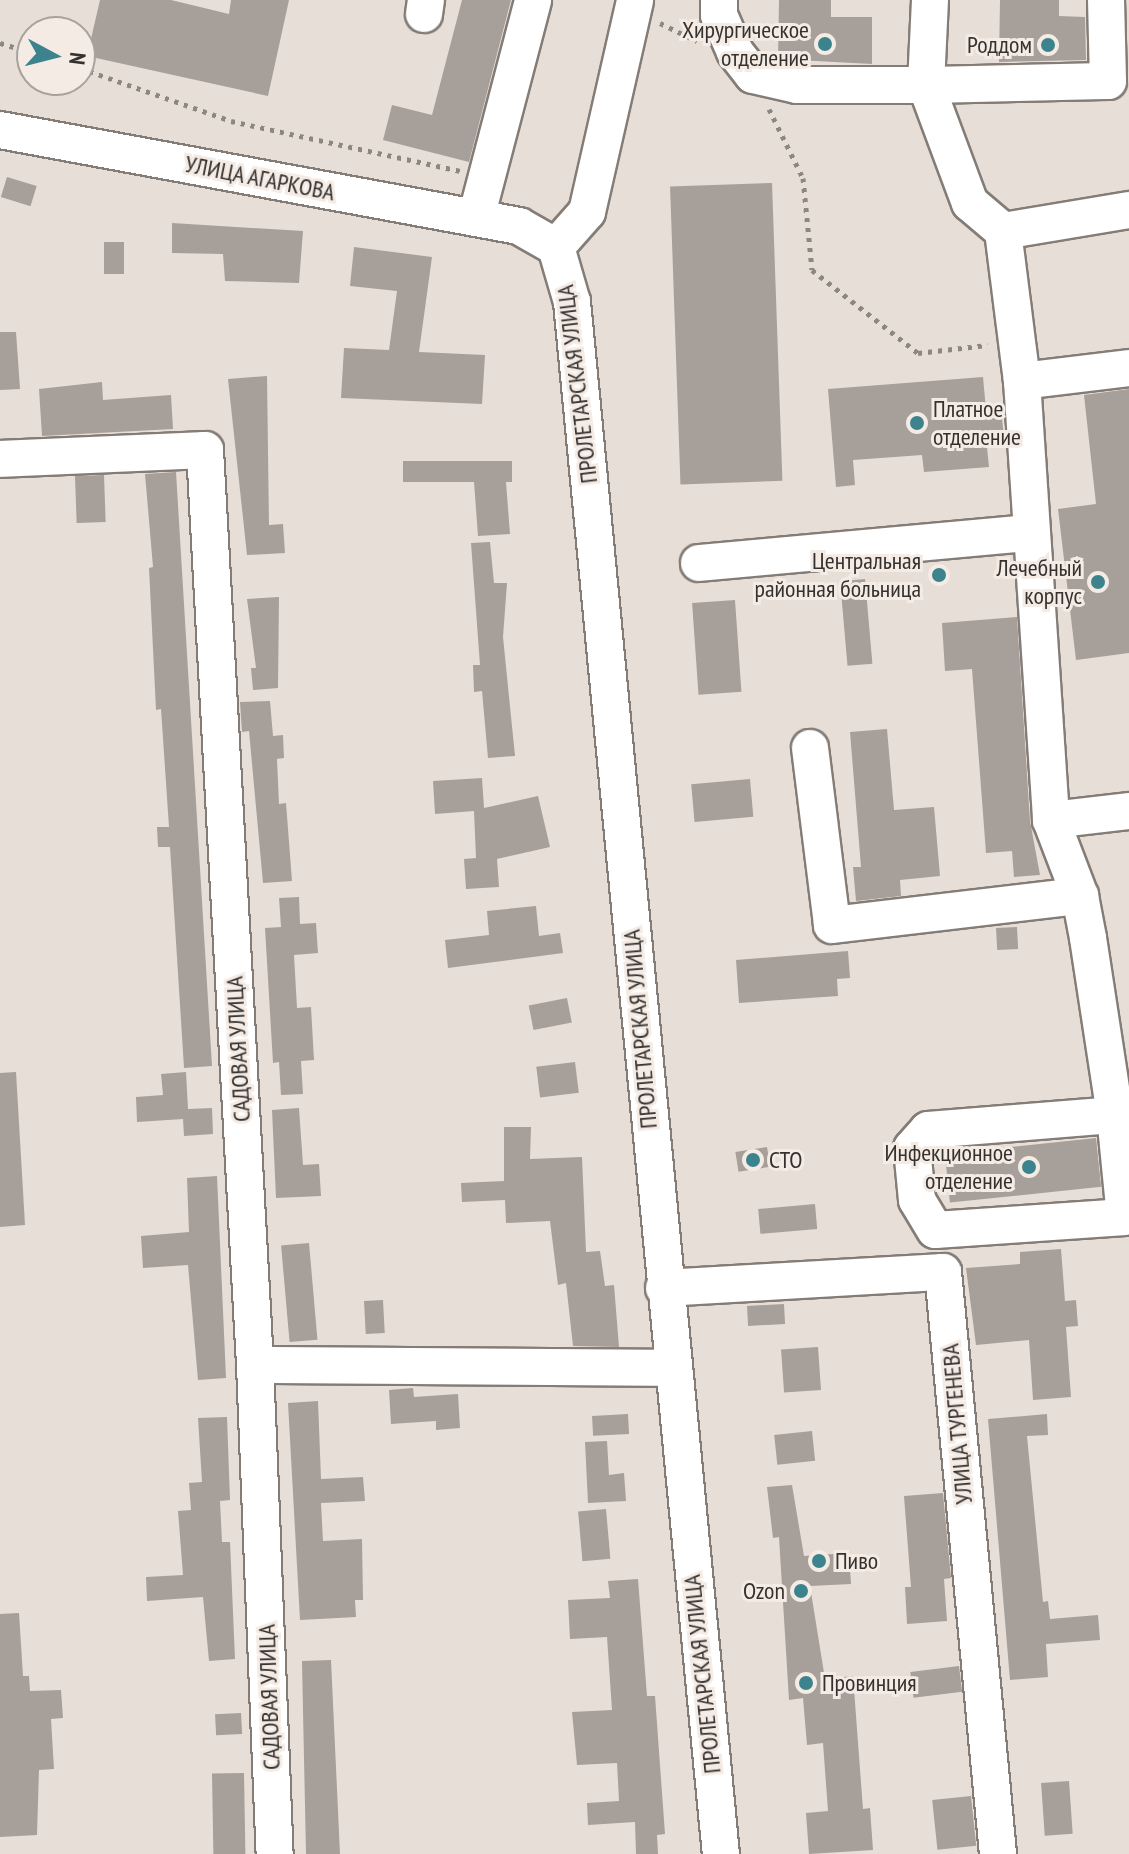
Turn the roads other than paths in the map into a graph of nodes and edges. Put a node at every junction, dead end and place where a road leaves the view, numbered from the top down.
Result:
1 (533, 0) edge
2 (719, 0) edge
3 (930, 0) edge
4 (1106, 0) edge
5 (634, 5) edge
6 (926, 85) junction
7 (0, 130) edge
8 (1129, 210) edge
9 (476, 218) junction
10 (1003, 231) junction
11 (556, 247) junction
12 (1129, 368) edge
13 (1022, 381) junction
14 (0, 459) edge
15 (1031, 533) junction
16 (699, 563) dead end
17 (810, 748) dead end
18 (1129, 811) edge
19 (1051, 820) junction
20 (1080, 896) junction
21 (1115, 1115) junction
22 (664, 1288) junction
23 (255, 1365) junction
24 (671, 1368) junction
25 (275, 1854) edge
26 (721, 1854) edge
27 (998, 1854) edge

1 - 9 street
2 - 6 street
3 - 6 street
4 - 6 street
5 - 11 street
6 - 10 street
7 - 9 street, УЛИЦА АГАРКОВА
8 - 10 street
9 - 11 street, УЛИЦА АГАРКОВА
10 - 13 street
11 - 22 street, ПРОЛЕТАРСКАЯ УЛИЦА
12 - 13 street
13 - 15 street
14 - 23 street, САДОВАЯ УЛИЦА
15 - 16 street
15 - 19 street
17 - 20 street
18 - 19 street
19 - 20 street
20 - 21 street
21 - 21 street
22 - 24 street, ПРОЛЕТАРСКАЯ УЛИЦА
22 - 27 street, УЛИЦА ТУРГЕНЕВА
23 - 24 street
23 - 25 street, САДОВАЯ УЛИЦА
24 - 26 street, ПРОЛЕТАРСКАЯ УЛИЦА

